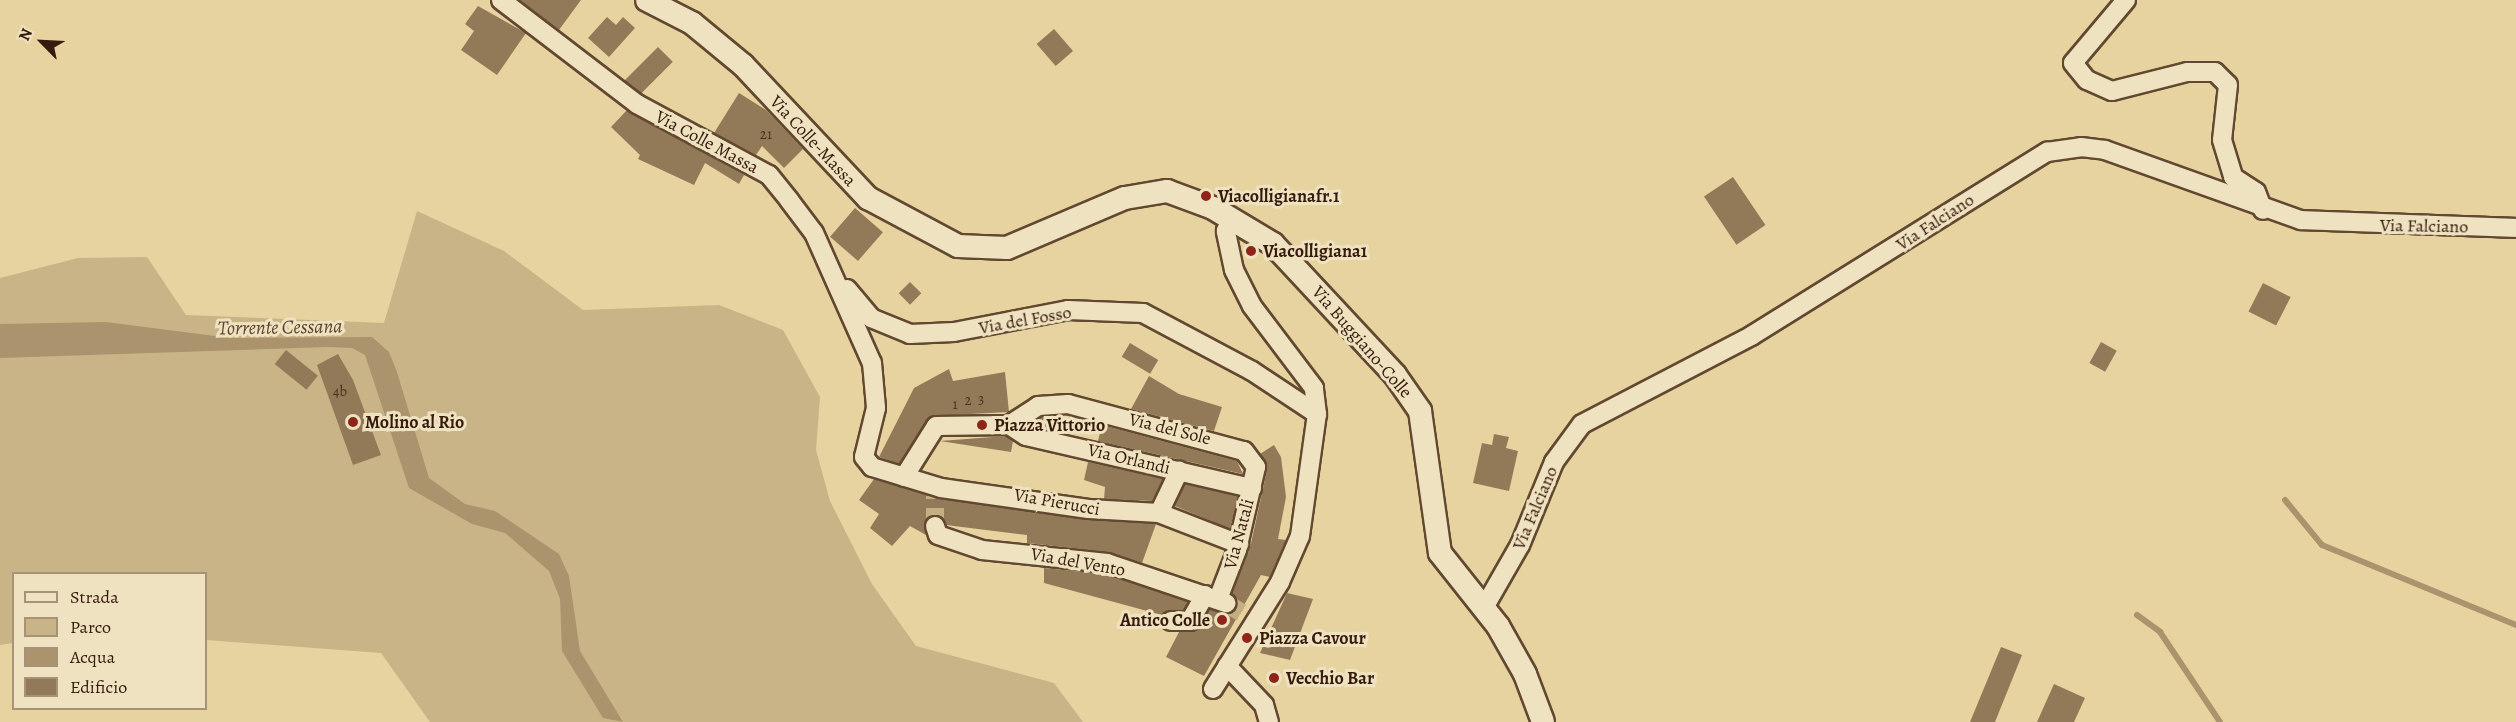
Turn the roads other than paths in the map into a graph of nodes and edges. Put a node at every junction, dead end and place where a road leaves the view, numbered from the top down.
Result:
1 (501, 0) edge
2 (647, 0) edge
3 (2126, 0) edge
4 (2262, 210) junction
5 (1231, 218) junction
6 (2516, 228) edge
7 (836, 277) junction
8 (1317, 414) junction
9 (1009, 425) junction
10 (872, 467) joint
11 (1256, 468) joint
12 (1179, 471) junction
13 (904, 477) junction
14 (1252, 488) junction
15 (1159, 513) junction
16 (934, 526) dead end
17 (1239, 544) junction
18 (1216, 599) junction
19 (1485, 606) junction
20 (1171, 621) dead end
21 (1227, 666) junction
22 (1213, 689) dead end
23 (1268, 719) edge
24 (1544, 722) edge

1 - 7 street, Via Colle Massa
2 - 5 street, Via Colle-Massa
3 - 4 street
4 - 6 street, Via Falciano
4 - 19 street, Via Falciano
5 - 8 street
5 - 19 street, Via Buggiano-Colle
7 - 8 street, Via del Fosso
7 - 10 street, Via Colle Massa
8 - 21 street
9 - 11 street, Via del Sole
9 - 12 street, Via Orlandi
9 - 13 street
10 - 13 street, Via Pierucci
11 - 14 street, Via Natali
12 - 14 street, Via Orlandi
12 - 15 street
13 - 15 street, Via Pierucci
14 - 17 street, Via Natali
15 - 17 street, Via Pierucci
16 - 18 street, Via del Vento
17 - 18 street, Via Natali
18 - 20 street, Via Natali
19 - 24 street, Via Buggiano-Colle
21 - 22 street
21 - 23 street

